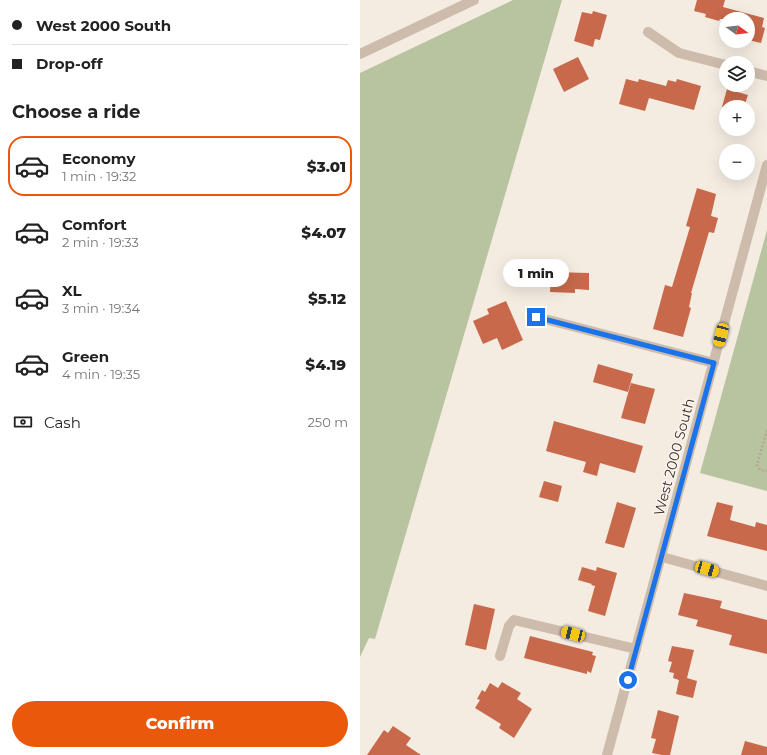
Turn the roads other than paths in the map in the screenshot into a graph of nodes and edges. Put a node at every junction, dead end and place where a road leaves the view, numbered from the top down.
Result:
1 (474, 0) edge
2 (648, 32) dead end
3 (360, 54) edge
4 (719, 63) edge
5 (755, 73) edge
6 (767, 76) edge
7 (767, 165) edge
8 (536, 317) dead end
9 (714, 363) junction
10 (662, 557) junction
11 (767, 586) edge
12 (636, 649) junction
13 (500, 656) dead end
14 (607, 755) edge

1 - 3 street
2 - 4 street
5 - 6 street
7 - 9 street, West 2000 South
8 - 9 street
9 - 10 street, West 2000 South
10 - 11 street
10 - 12 street, West 2000 South
12 - 13 street
12 - 14 street, West 2000 South

